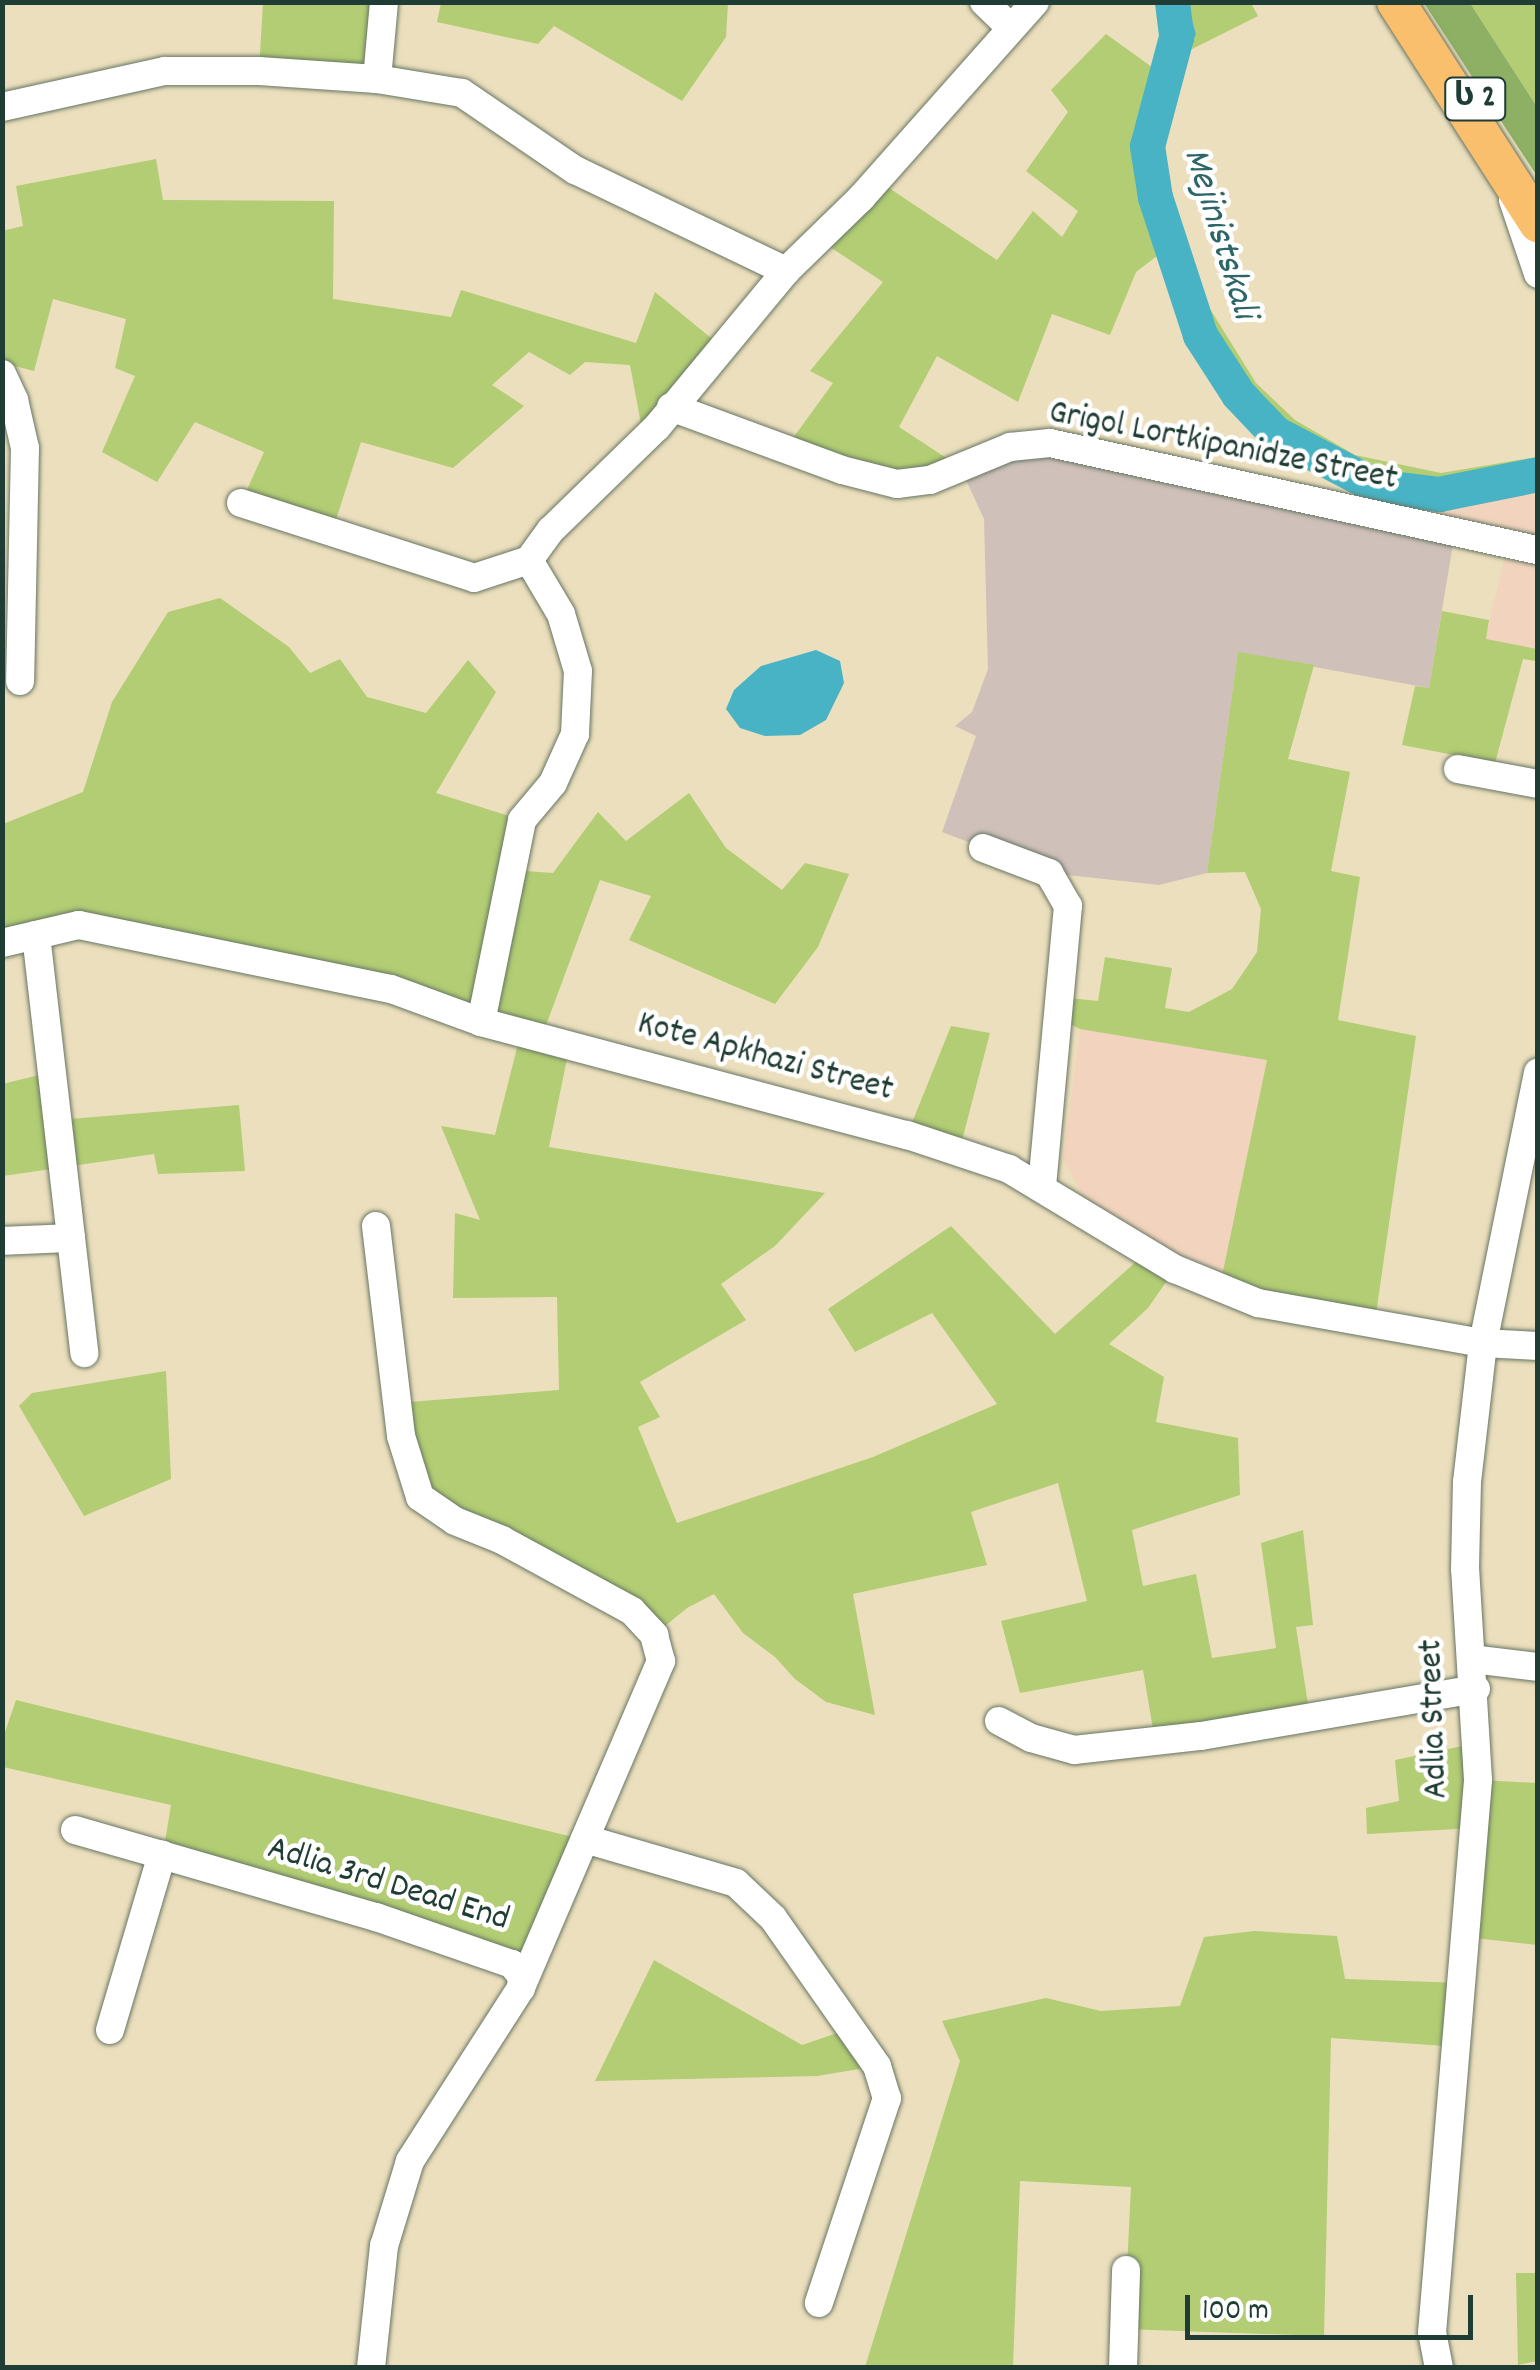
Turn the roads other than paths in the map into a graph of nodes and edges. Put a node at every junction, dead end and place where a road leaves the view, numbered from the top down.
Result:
1 (384, 2) edge
2 (984, 2) edge
3 (1035, 2) edge
4 (1396, 2) edge
5 (1414, 2) edge
6 (1011, 28) junction
7 (378, 79) junction
8 (2, 107) edge
9 (1523, 187) edge
10 (1538, 223) edge
11 (786, 271) junction
12 (1538, 274) edge
13 (2, 374) edge
14 (672, 407) junction
15 (241, 503) dead end
16 (1538, 550) edge
17 (529, 560) junction
18 (20, 680) dead end
19 (1458, 769) dead end
20 (1538, 784) edge
21 (983, 848) dead end
22 (36, 936) junction
23 (2, 944) edge
24 (481, 1022) junction
25 (1538, 1073) edge
26 (1532, 1128) edge
27 (1042, 1188) junction
28 (376, 1226) dead end
29 (70, 1238) junction
30 (2, 1241) edge
31 (1483, 1343) junction
32 (1538, 1346) edge
33 (84, 1353) dead end
34 (1472, 1659) junction
35 (1538, 1667) edge
36 (1476, 1689) junction
37 (999, 1721) dead end
38 (75, 1830) dead end
39 (585, 1839) junction
40 (162, 1855) junction
41 (521, 1988) junction
42 (110, 2030) dead end
43 (1126, 2270) dead end
44 (820, 2302) dead end
45 (371, 2368) edge
46 (1123, 2368) edge
47 (1439, 2368) edge

1 - 7 street
2 - 6 street
3 - 6 street
4 - 9 highway, ს 2
5 - 9 highway, ს 2
6 - 11 street
7 - 8 street
7 - 11 street
9 - 10 highway, ს 2
9 - 12 street
11 - 14 street
13 - 18 street
14 - 16 street, Grigol Lortkipanidze Street
14 - 17 street
15 - 17 street
17 - 24 street
19 - 20 street
21 - 27 street
22 - 23 street, Kote Apkhazi Street
22 - 24 street, Kote Apkhazi Street
22 - 29 street
24 - 27 street, Kote Apkhazi Street
25 - 26 street, Adlia Street
26 - 31 street, Adlia Street
27 - 31 street, Kote Apkhazi Street
28 - 39 street
29 - 30 street
29 - 33 street
31 - 32 street, Kote Apkhazi Street
31 - 34 street, Adlia Street
34 - 35 street
34 - 36 street, Adlia Street
36 - 37 street
36 - 47 street, Adlia Street
38 - 40 street
39 - 41 street
39 - 44 street
40 - 41 street, Adlia 3rd Dead End
40 - 42 street
41 - 45 street, Adlia 3rd Dead End
43 - 46 street

